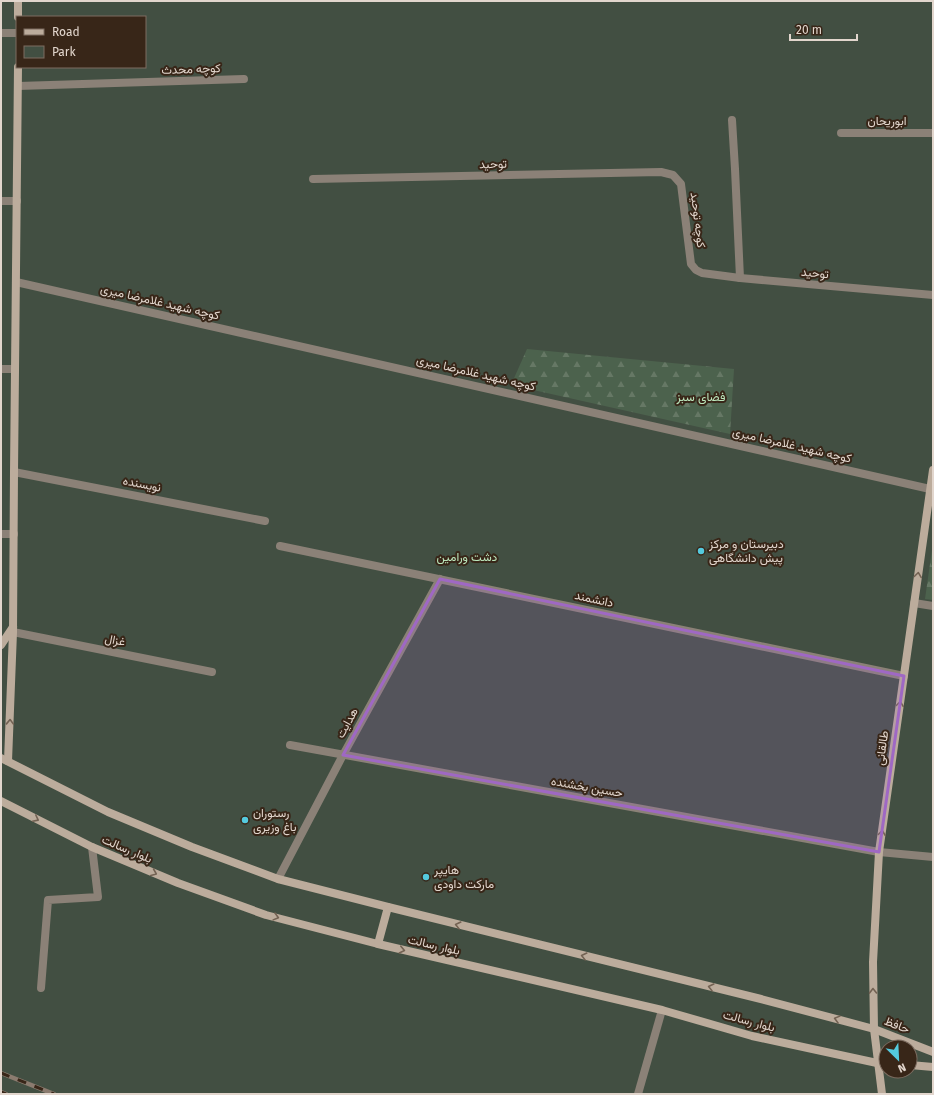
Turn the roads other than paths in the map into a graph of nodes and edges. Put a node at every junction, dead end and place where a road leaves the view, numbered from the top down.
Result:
1 (18, 1) edge
2 (18, 16) edge
3 (1, 33) edge
4 (16, 33) edge
5 (18, 68) edge
6 (244, 80) dead end
7 (18, 86) junction
8 (732, 120) dead end
9 (841, 133) dead end
10 (933, 133) edge
11 (673, 175) joint
12 (313, 179) dead end
13 (1, 201) edge
14 (17, 202) junction
15 (696, 270) joint
16 (740, 278) junction
17 (16, 282) junction
18 (933, 295) edge
19 (1, 368) edge
20 (15, 369) junction
21 (933, 470) edge
22 (14, 472) junction
23 (930, 488) junction
24 (265, 521) dead end
25 (1, 534) edge
26 (14, 534) junction
27 (280, 546) dead end
28 (440, 579) junction
29 (914, 603) junction
30 (933, 606) edge
31 (13, 629) junction
32 (1, 645) edge
33 (212, 672) dead end
34 (904, 676) junction
35 (290, 745) dead end
36 (343, 755) junction
37 (4, 760) edge
38 (1, 801) edge
39 (92, 847) junction
40 (879, 852) junction
41 (933, 857) edge
42 (278, 879) junction
43 (388, 907) junction
44 (378, 944) junction
45 (41, 988) dead end
46 (662, 1010) junction
47 (874, 1030) junction
48 (878, 1046) edge
49 (933, 1052) edge
50 (878, 1062) edge
51 (918, 1065) edge
52 (933, 1066) edge
53 (881, 1079) edge
54 (881, 1093) edge
55 (638, 1094) edge

1 - 2 main road
3 - 4 street
5 - 7 main road
6 - 7 street, کوچه محدث
7 - 14 main road
8 - 16 street
9 - 10 street, ابوریحان
11 - 12 street, توحید
11 - 15 street, کوچه توحید
13 - 14 street
14 - 17 main road
15 - 16 street, توحید
16 - 18 street, توحید
17 - 20 main road
17 - 23 street, کوچه شهید غلامرضا میری
19 - 20 street
20 - 22 main road
21 - 23 main road, طالقانی
22 - 24 street, نویسنده
22 - 26 main road
29 -> 23 main road, طالقانی
25 - 26 street
26 - 31 main road
27 - 28 street, دانشمند
28 - 34 street, دانشمند
28 - 36 street, هدایت
29 - 30 street
29 - 34 main road, طالقانی
31 - 32 main road
31 - 33 street, غزال
37 -> 31 main road
40 -> 34 main road, طالقانی
35 - 36 street, حسین بخشنده
36 - 40 street, حسین بخشنده
36 - 42 street, هدایت
37 - 42 main road, بلوار رسالت
38 -> 39 main road, بلوار رسالت
39 -> 44 main road, بلوار رسالت
39 - 45 street
40 - 41 street, حسین بخشنده
47 -> 40 main road, طالقانی
42 - 43 main road, بلوار رسالت
43 - 44 main road
47 -> 43 main road, بلوار رسالت
44 -> 46 main road, بلوار رسالت
46 - 50 main road, بلوار رسالت
46 - 55 street
47 - 48 main road, طالقانی
47 - 49 main road, حافظ
51 - 52 main road
53 - 54 main road, طالقانی

